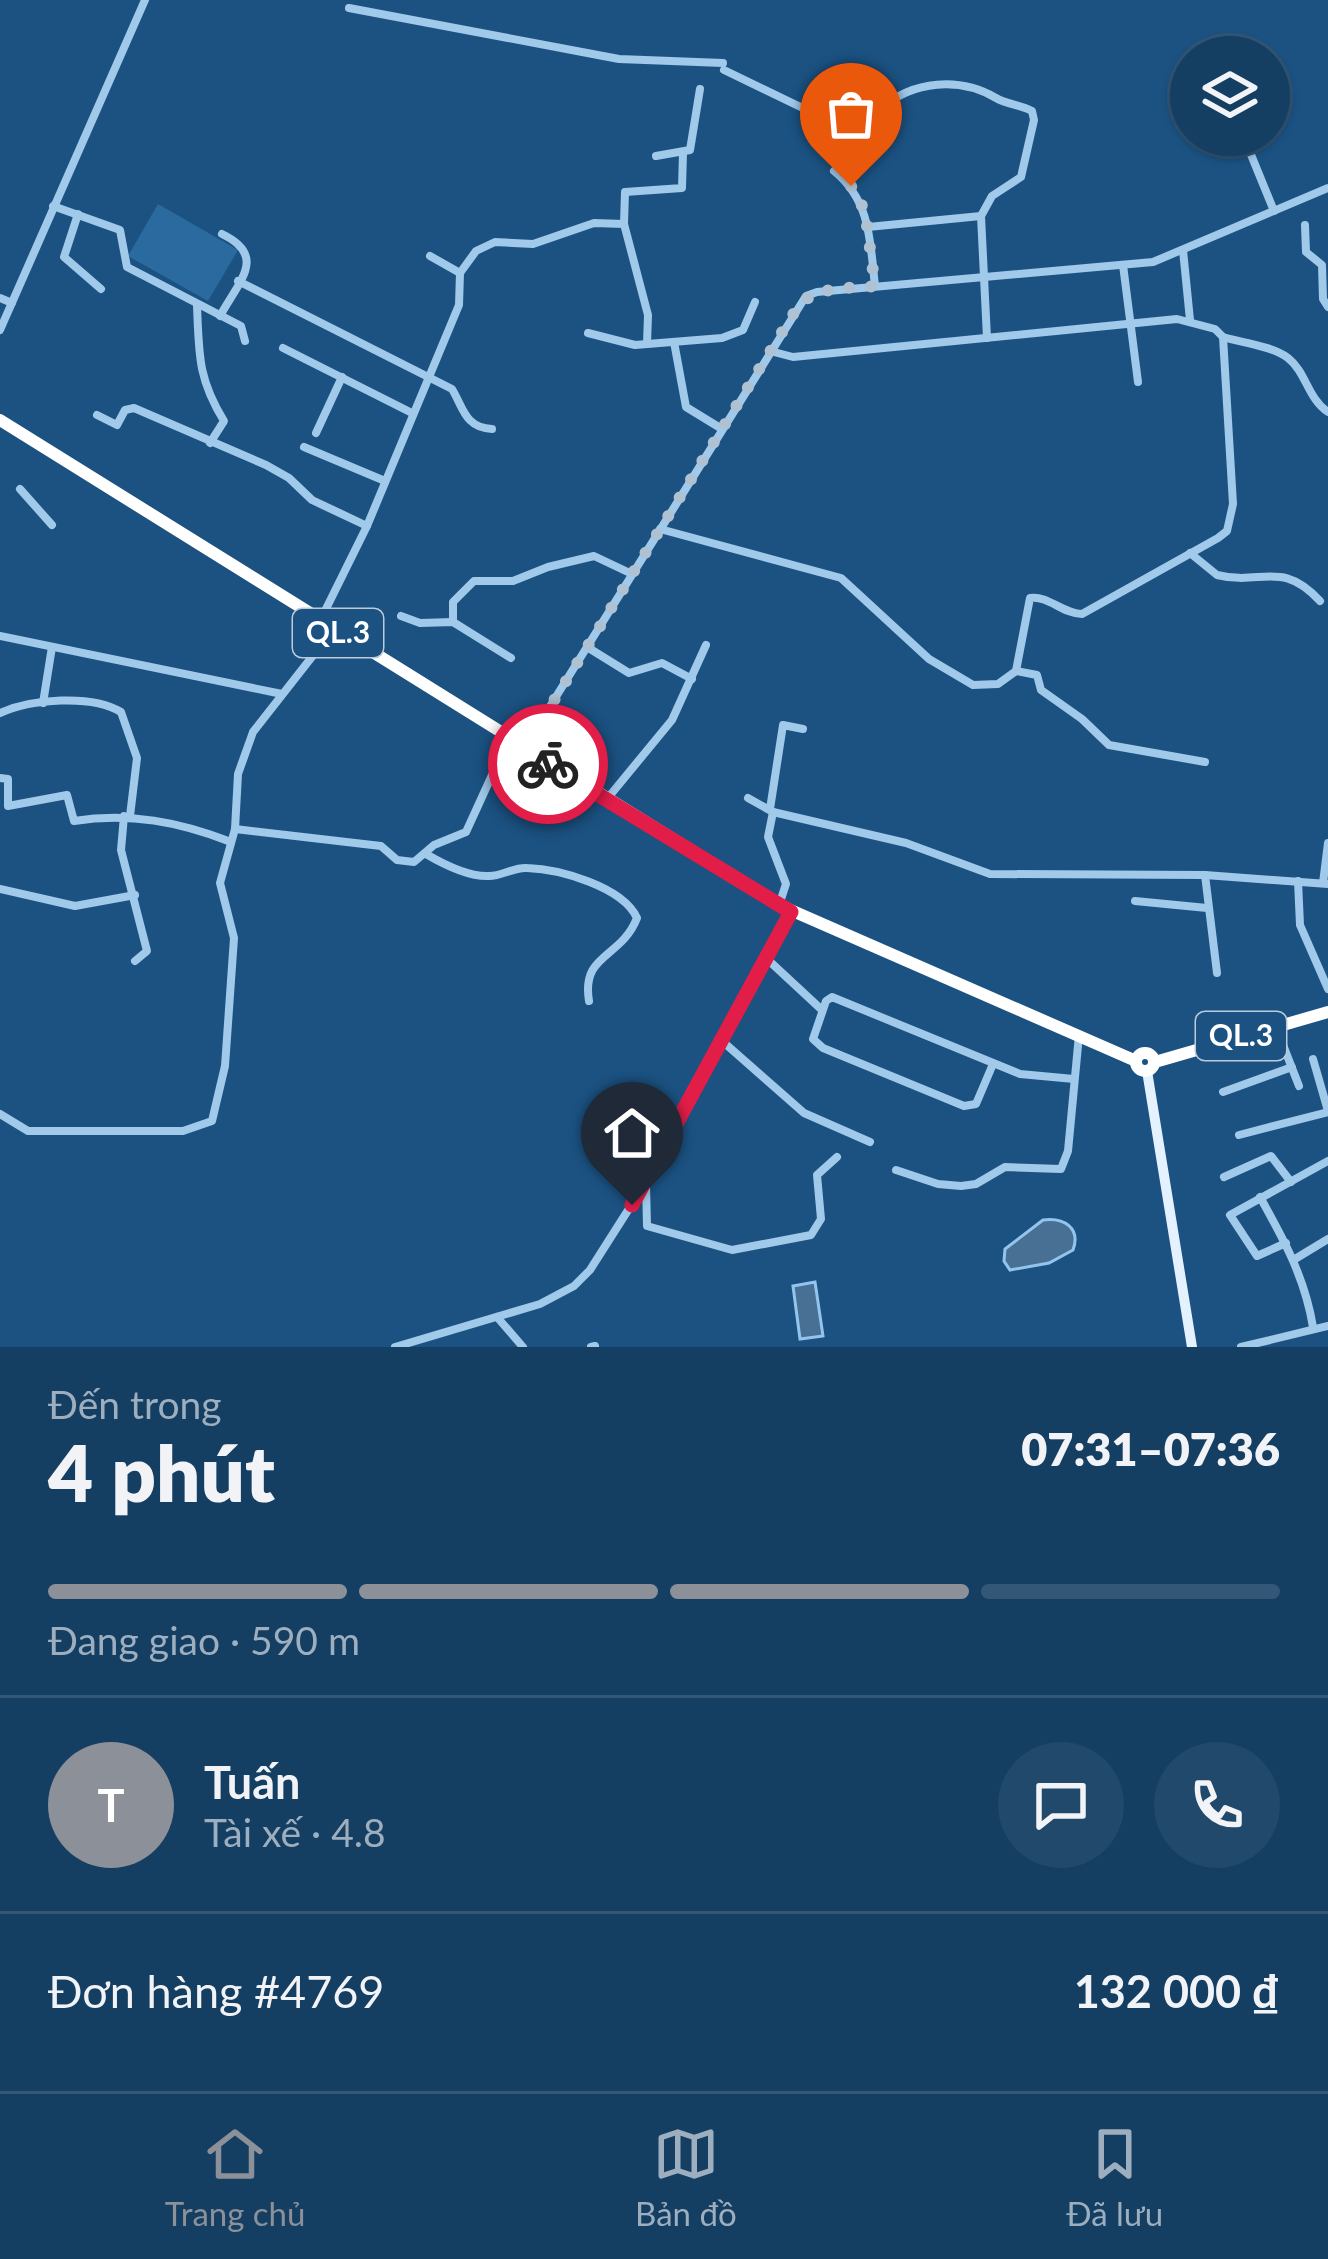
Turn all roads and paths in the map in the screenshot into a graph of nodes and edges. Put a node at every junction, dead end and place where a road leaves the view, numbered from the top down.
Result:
1 (145, 0) edge
2 (349, 8) dead end
3 (700, 89) dead end
4 (683, 153) junction
5 (656, 156) dead end
6 (1252, 156) edge
7 (834, 171) dead end
8 (1328, 188) edge
9 (53, 206) junction
10 (1274, 211) junction
11 (78, 214) junction
12 (981, 215) junction
13 (624, 224) junction
14 (1305, 225) dead end
15 (868, 227) junction
16 (222, 234) dead end
17 (1183, 250) junction
18 (430, 256) dead end
19 (1123, 264) junction
20 (1325, 267) edge
21 (460, 273) junction
22 (983, 277) junction
23 (238, 281) junction
24 (875, 286) junction
25 (101, 289) dead end
26 (0, 298) edge
27 (755, 302) dead end
28 (12, 303) junction
29 (197, 304) junction
30 (1328, 307) edge
31 (220, 316) junction
32 (1190, 320) junction
33 (1129, 324) junction
34 (0, 330) edge
35 (588, 333) dead end
36 (1223, 337) junction
37 (987, 338) junction
38 (245, 341) dead end
39 (674, 342) junction
40 (647, 344) junction
41 (283, 348) dead end
42 (770, 352) junction
43 (427, 376) junction
44 (342, 377) junction
45 (1138, 382) dead end
46 (1328, 412) edge
47 (412, 413) junction
48 (97, 415) dead end
49 (0, 420) edge
50 (492, 429) dead end
51 (722, 429) junction
52 (316, 433) dead end
53 (210, 443) junction
54 (304, 447) dead end
55 (385, 481) junction
56 (20, 489) dead end
57 (52, 525) dead end
58 (367, 526) junction
59 (660, 529) junction
60 (1190, 553) junction
61 (632, 574) junction
62 (1320, 601) dead end
63 (401, 616) dead end
64 (320, 621) junction
65 (453, 622) junction
66 (333, 630) junction
67 (0, 636) edge
68 (706, 645) dead end
69 (52, 647) junction
70 (587, 647) junction
71 (511, 658) dead end
72 (1016, 670) junction
73 (692, 679) junction
74 (282, 694) junction
75 (43, 703) junction
76 (0, 713) edge
77 (803, 729) dead end
78 (518, 746) junction
79 (1205, 762) dead end
80 (0, 778) edge
81 (748, 798) dead end
82 (606, 800) junction
83 (8, 806) junction
84 (771, 811) junction
85 (3, 817) dead end
86 (127, 817) junction
87 (235, 829) junction
88 (232, 842) junction
89 (1328, 843) edge
90 (426, 854) junction
91 (1205, 875) junction
92 (1298, 881) junction
93 (1325, 883) edge
94 (0, 889) edge
95 (135, 895) junction
96 (1135, 902) dead end
97 (785, 908) junction
98 (1207, 908) junction
99 (766, 958) junction
100 (135, 961) dead end
101 (1217, 973) dead end
102 (1328, 989) edge
103 (590, 1001) dead end
104 (823, 1010) junction
105 (1328, 1012) edge
106 (1276, 1026) junction
107 (1079, 1035) junction
108 (721, 1040) junction
109 (1313, 1059) dead end
110 (993, 1064) junction
111 (1151, 1066) junction
112 (1292, 1067) junction
113 (1074, 1079) junction
114 (1298, 1086) dead end
115 (1223, 1092) dead end
116 (1328, 1112) edge
117 (0, 1114) edge
118 (1239, 1135) dead end
119 (870, 1142) dead end
120 (836, 1157) dead end
121 (1328, 1161) edge
122 (896, 1170) dead end
123 (1224, 1177) dead end
124 (646, 1182) junction
125 (1291, 1182) junction
126 (1260, 1196) junction
127 (1328, 1239) edge
128 (1286, 1243) junction
129 (1177, 1253) junction
130 (1163, 1256) dead end
131 (1295, 1259) junction
132 (497, 1317) junction
133 (1328, 1326) edge
134 (1313, 1328) junction
135 (419, 1344) edge
136 (1256, 1346) edge
137 (395, 1347) edge
138 (524, 1347) edge
139 (1192, 1347) edge
140 (1241, 1347) edge

1 - 9 street
2 - 12 street
3 - 4 street
4 - 5 street
4 - 13 street
6 - 10 street
7 - 15 street
8 - 10 street
9 - 11 street
9 - 28 street
10 - 17 street
11 - 25 street
11 - 29 street
12 - 15 street
12 - 22 street
13 - 21 street
13 - 40 street
14 - 20 street
15 - 24 street
16 - 23 street
17 - 19 street
17 - 32 street
18 - 21 street
19 - 22 street
19 - 33 street
20 - 30 street
21 - 43 street
22 - 24 street
22 - 37 street
23 - 31 street
23 - 43 street
24 - 42 street
26 - 28 street
27 - 39 street
28 - 34 street
29 - 31 street
29 - 53 street
31 - 38 street
32 - 33 street
32 - 36 street
33 - 37 street
33 - 45 street
35 - 40 street
36 - 46 street
36 - 60 street
37 - 42 street
39 - 40 street
39 - 51 street
41 - 44 street
42 - 51 street
43 - 47 street
43 - 50 street
44 - 47 street
44 - 52 street
47 - 55 street
48 - 53 street
49 - 64 highway, QL.3
51 - 59 street
53 - 58 street
54 - 55 street
55 - 58 street
56 - 57 street
58 - 64 street
59 - 61 street
59 - 72 street
60 - 62 street
60 - 72 street
61 - 65 street
61 - 70 street
63 - 65 street
64 - 66 highway, QL.3
65 - 71 street
66 - 74 street
66 - 78 highway, QL.3
67 - 69 street
68 - 73 street
69 - 74 street
69 - 75 street
70 - 73 street
70 - 78 street
72 - 79 street
73 - 82 street
74 - 87 street
75 - 76 street
75 - 86 street
77 - 84 street
78 - 82 highway, QL.3
78 - 90 street
80 - 83 street
81 - 84 street
82 - 97 highway, QL.3
83 - 85 street
83 - 86 street
84 - 91 street
84 - 97 street
86 - 88 street
86 - 95 street
87 - 88 street
87 - 90 street
88 - 117 street
89 - 93 street
90 - 103 street
91 - 92 street
91 - 98 street
92 - 93 street
92 - 102 street
94 - 95 street
95 - 100 street
96 - 98 street
97 - 99 street
97 - 107 highway, QL.3
98 - 101 street
99 - 104 street
99 - 108 street
104 - 110 street
104 - 110 street
105 - 106 highway, QL.3
106 - 111 highway, QL.3
106 - 112 street
107 - 111 highway, QL.3
107 - 113 street
108 - 119 street
108 - 124 street
109 - 116 street
110 - 113 street
111 - 129 main road
112 - 114 street
112 - 115 street
113 - 122 street
116 - 118 street
120 - 124 street
121 - 125 street
123 - 125 street
124 - 132 street
125 - 126 street
126 - 128 street
126 - 128 street
127 - 131 street
128 - 131 street
129 - 130 street
129 - 139 main road
131 - 134 street
132 - 135 street
132 - 138 street
133 - 134 street
134 - 136 street
135 - 137 street
136 - 140 street

